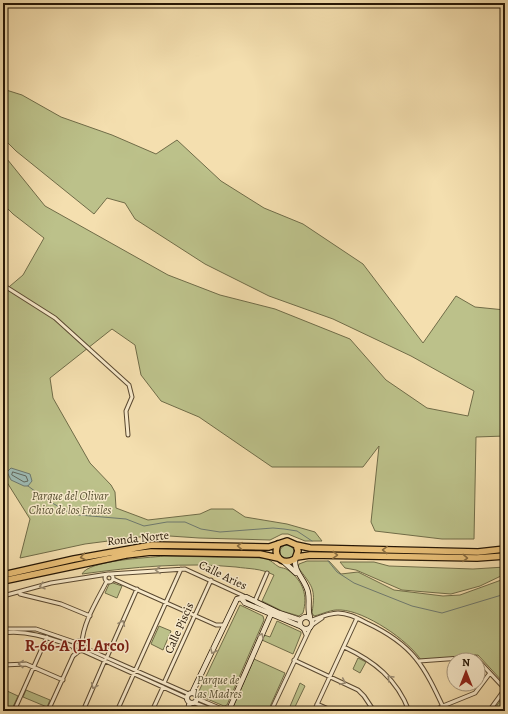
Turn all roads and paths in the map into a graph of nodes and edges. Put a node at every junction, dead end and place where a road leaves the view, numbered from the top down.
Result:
1 (3, 285) edge
2 (128, 435) dead end
3 (278, 544) junction
4 (296, 545) junction
5 (505, 549) edge
6 (505, 556) edge
7 (278, 558) junction
8 (296, 558) junction
9 (284, 562) junction
10 (181, 569) junction
11 (267, 573) dead end
12 (109, 574) junction
13 (3, 575) edge
14 (299, 575) junction
15 (113, 579) junction
16 (211, 580) junction
17 (3, 581) edge
18 (107, 581) junction
19 (137, 589) junction
20 (18, 593) junction
21 (3, 596) edge
22 (243, 597) junction
23 (255, 601) junction
24 (166, 602) junction
25 (308, 610) junction
26 (271, 612) junction
27 (90, 616) junction
28 (195, 616) junction
29 (302, 618) junction
30 (357, 618) junction
31 (3, 620) edge
32 (311, 623) junction
33 (225, 625) junction
34 (216, 626) junction
35 (302, 627) junction
36 (4, 631) edge
37 (222, 634) junction
38 (82, 636) junction
39 (306, 636) junction
40 (47, 637) junction
41 (75, 641) junction
42 (82, 644) junction
43 (73, 647) junction
44 (344, 647) junction
45 (80, 651) junction
46 (73, 656) junction
47 (106, 659) junction
48 (294, 660) junction
49 (419, 661) junction
50 (425, 661) junction
51 (3, 665) edge
52 (34, 666) junction
53 (423, 667) junction
54 (135, 672) junction
55 (490, 673) junction
56 (330, 676) junction
57 (63, 680) junction
58 (163, 685) junction
59 (505, 689) edge
60 (189, 695) junction
61 (194, 702) junction
62 (317, 704) junction
63 (443, 706) junction
64 (14, 711) edge
65 (48, 711) edge
66 (83, 711) edge
67 (117, 711) edge
68 (152, 711) edge
69 (187, 711) edge
70 (215, 711) edge
71 (227, 711) edge
72 (271, 711) edge
73 (314, 711) edge
74 (333, 711) edge
75 (374, 711) edge
76 (409, 711) edge
77 (431, 711) edge
78 (445, 711) edge
79 (489, 711) edge

1 - 2 street
3 - 4 highway, Ronda Norte
3 - 7 highway
3 -> 13 highway, Ronda Norte
5 -> 4 highway, Ronda Norte
4 - 8 highway
8 -> 6 highway
7 - 9 highway, Ronda Norte
7 - 17 highway, Ronda Norte
8 - 9 highway
8 - 14 main road
9 - 14 main road
10 -> 12 street, Calle Aries
10 - 16 street, Calle Aries
10 - 24 street
11 - 23 street
12 - 15 street
12 - 18 street
12 -> 20 street, Calle Aries
14 - 25 main road
15 - 18 street
15 - 19 street
16 - 22 street, Calle Aries
16 - 28 street, Calle Piscis
18 - 27 street
19 - 24 street
47 -> 19 street
20 - 21 street, Calle Aries
20 - 27 street
22 - 23 main road, Calle Aries
22 - 26 main road, Calle Aries
22 - 33 main road
23 - 26 main road, Calle Aries
24 - 28 street
24 - 54 street
25 - 29 main road
25 - 32 main road
26 - 29 main road, Calle Aries
26 - 35 main road, Calle Aries
71 -> 26 main road
27 - 38 street
28 - 34 street
28 - 58 street, Calle Piscis
29 - 32 main road, Calle Aries
29 - 35 main road
30 - 32 street
30 - 44 street
30 - 49 street
31 - 36 street
32 - 35 main road
32 - 39 street
33 - 34 street
33 - 37 main road
34 - 37 street
35 - 39 street
36 - 40 street
36 - 41 street
37 -> 60 main road
38 - 41 street
38 - 42 street
39 - 48 street
40 - 43 street
40 - 52 street
41 - 42 street
41 - 43 street
42 - 45 street
42 - 47 street
43 - 45 street
43 - 46 street
44 - 56 street
76 -> 44 street
45 - 46 street
45 - 47 street
46 - 57 street
47 - 54 street
47 -> 66 street
48 - 56 street
48 - 72 street
49 - 50 street
49 - 53 street
50 - 53 street
50 - 55 street
52 -> 51 street
52 - 57 street
52 - 64 street
53 - 63 street
54 - 58 street
54 - 67 street
55 - 59 street
55 - 63 street
56 - 62 street
56 -> 75 street
57 - 65 street
58 - 60 street
58 - 68 street, Calle Piscis
59 - 79 street
60 - 61 main road
60 - 61 main road
61 - 69 main road
61 - 70 street
61 - 71 street
62 - 73 street
62 - 74 street
63 - 77 street
63 - 78 street

